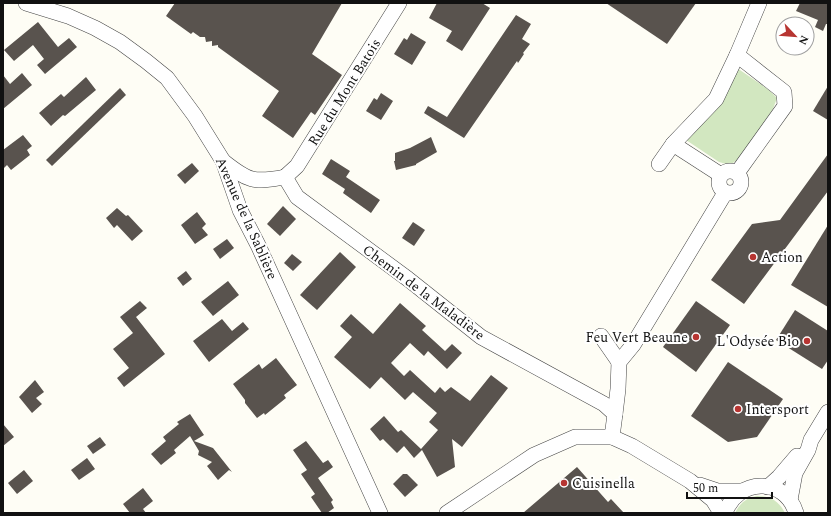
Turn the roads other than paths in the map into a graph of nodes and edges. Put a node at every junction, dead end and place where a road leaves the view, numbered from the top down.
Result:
1 (26, 3) edge
2 (400, 3) edge
3 (759, 3) edge
4 (70, 10) edge
5 (737, 55) junction
6 (673, 144) junction
7 (223, 161) junction
8 (659, 164) dead end
9 (737, 173) junction
10 (721, 175) junction
11 (285, 177) junction
12 (725, 193) junction
13 (601, 336) dead end
14 (619, 362) junction
15 (828, 412) edge
16 (615, 414) junction
17 (612, 437) junction
18 (811, 440) junction
19 (690, 481) junction
20 (768, 486) junction
21 (741, 491) junction
22 (793, 507) edge
23 (380, 513) edge
24 (447, 513) edge
25 (721, 513) edge
26 (725, 513) edge

1 - 4 street, Avenue de la Sablière
2 - 11 street, Rue du Mont Batois
3 - 5 street
4 - 7 street, Avenue de la Sablière
5 - 6 street
5 - 9 street
6 - 8 street
6 - 10 street
7 - 11 street
7 - 23 street, Avenue de la Sablière
9 - 10 street
9 - 12 street
10 - 12 street
11 - 16 street, Chemin de la Maladière
12 - 14 street
13 - 14 street
14 - 16 street
15 - 18 street
16 - 17 street
17 - 19 street
17 - 24 street
18 - 20 street
18 - 22 street
19 - 21 street
19 - 25 street
20 - 21 street
20 - 22 street
21 - 26 street

